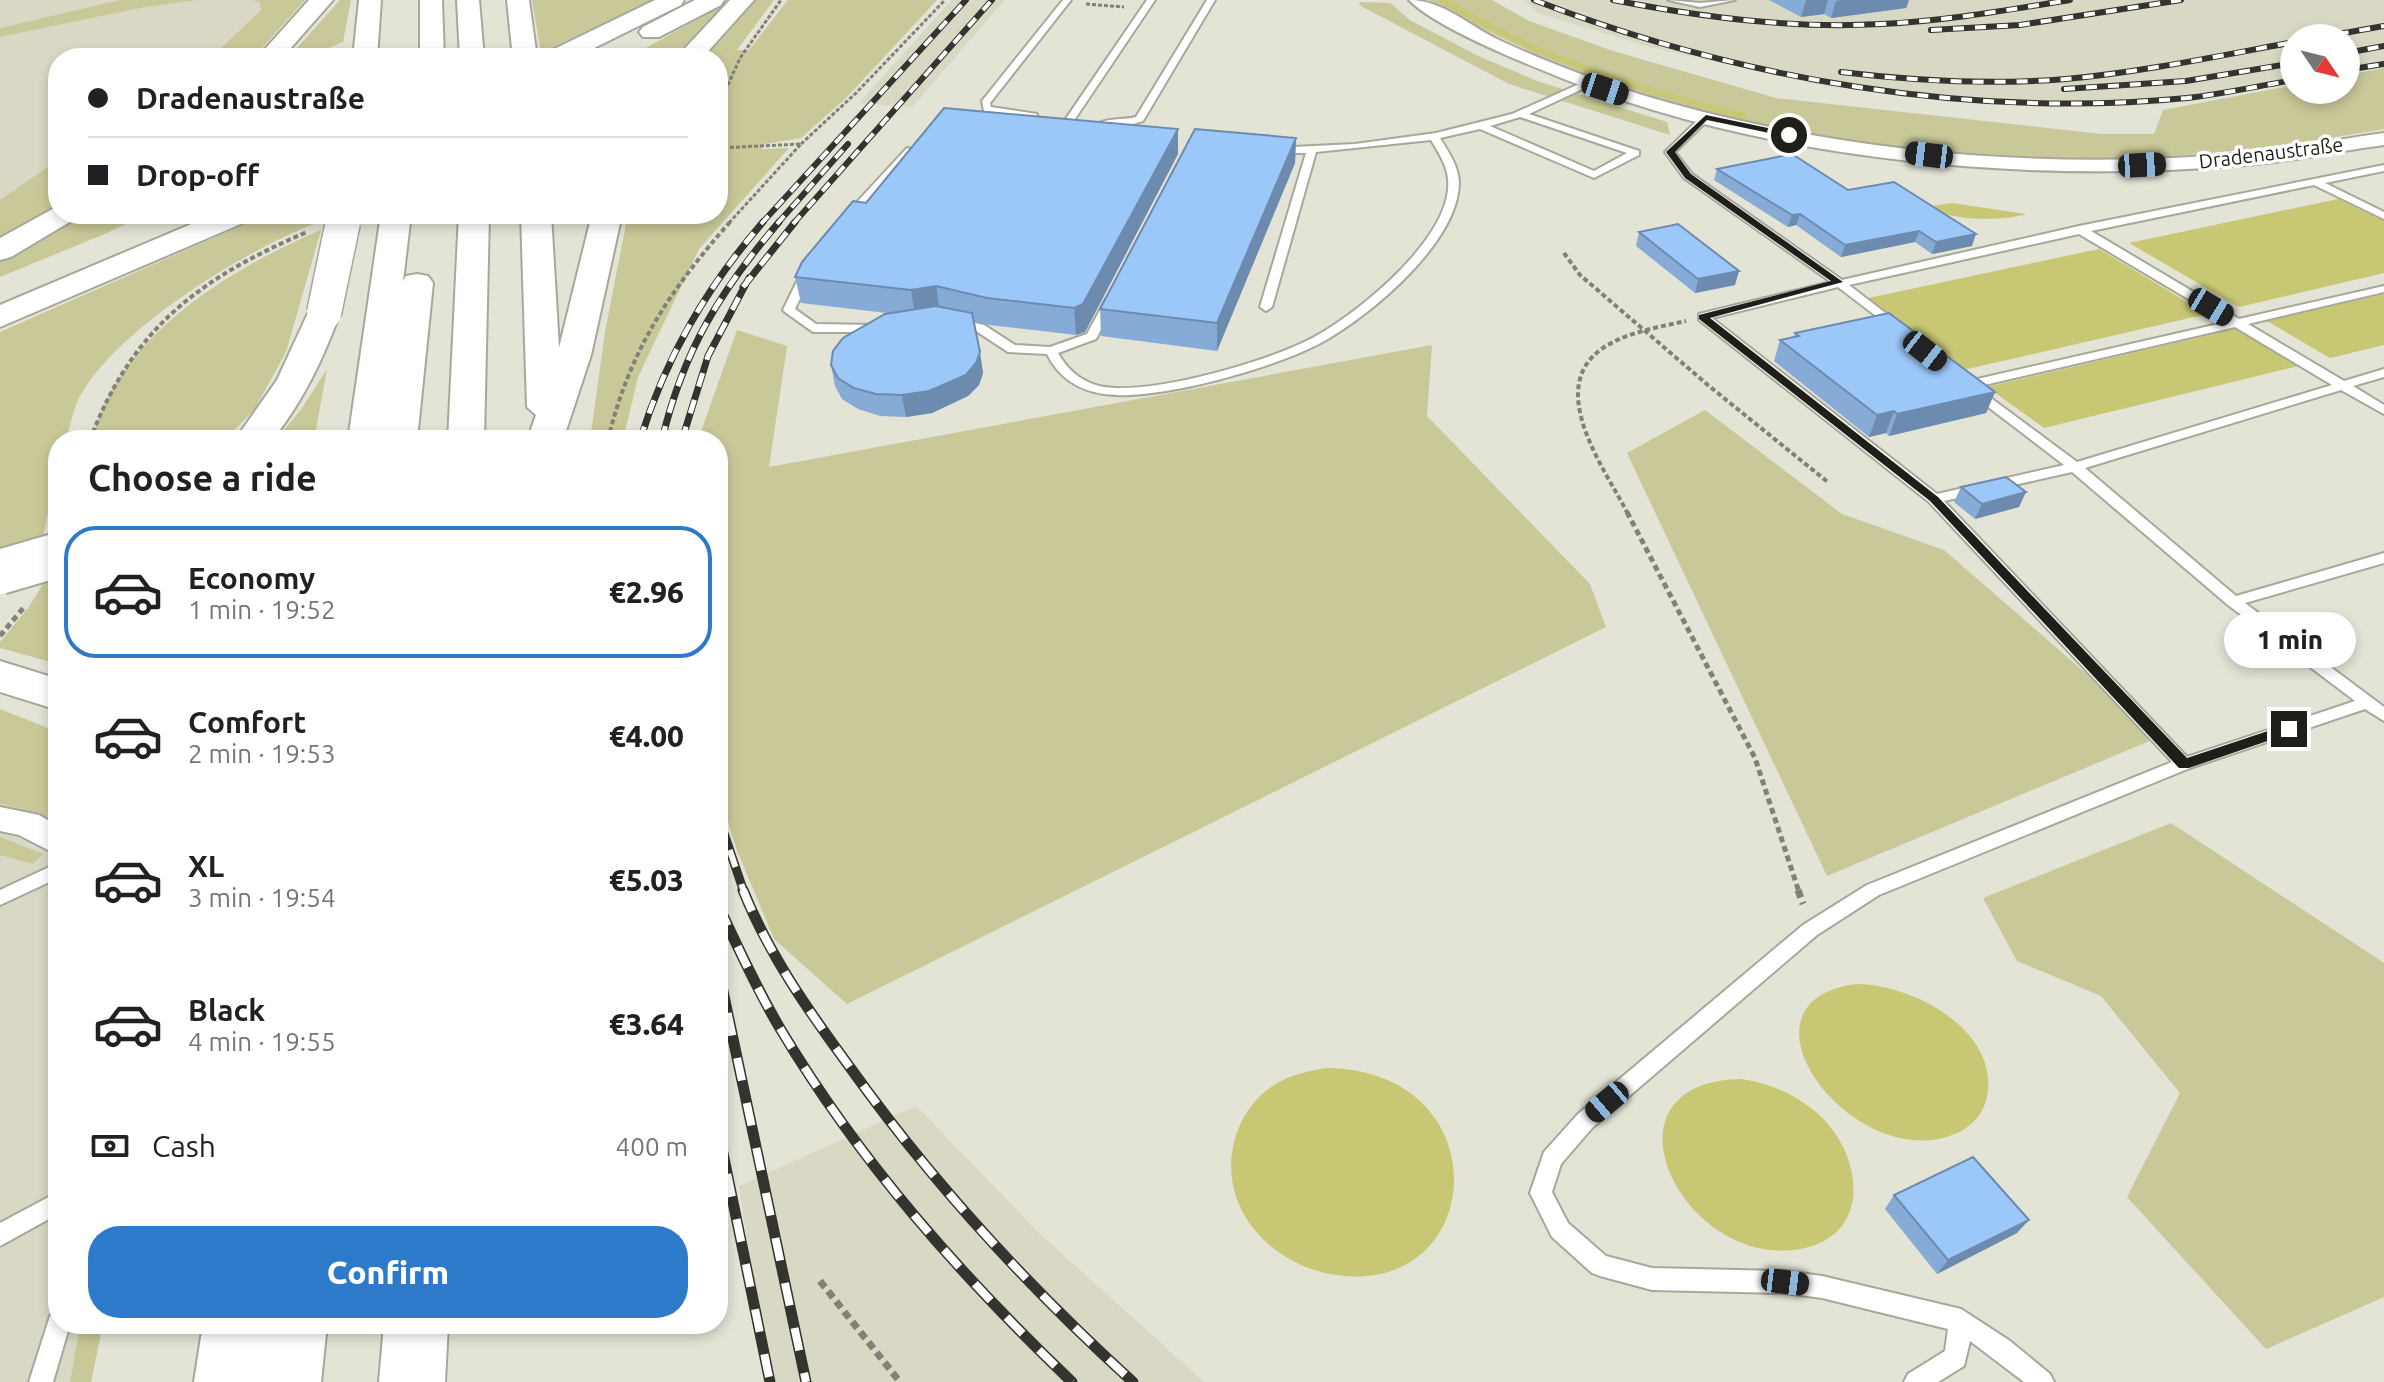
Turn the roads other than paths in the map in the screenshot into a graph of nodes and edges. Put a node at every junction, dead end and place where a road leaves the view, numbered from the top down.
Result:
1 (322, 0) edge
2 (370, 0) edge
3 (431, 0) edge
4 (468, 0) edge
5 (518, 0) edge
6 (673, 0) edge
7 (713, 0) edge
8 (743, 0) edge
9 (1067, 0) edge
10 (1151, 0) edge
11 (1211, 0) edge
12 (1417, 0) edge
13 (1672, 0) edge
14 (1731, 0) edge
15 (278, 48) edge
16 (366, 48) edge
17 (432, 48) edge
18 (471, 48) edge
19 (524, 48) edge
20 (575, 48) edge
21 (618, 48) edge
22 (697, 48) edge
23 (1588, 83) junction
24 (1518, 113) junction
25 (1041, 117) edge
26 (1706, 117) junction
27 (1055, 118) edge
28 (1070, 120) junction
29 (1083, 121) edge
30 (1096, 122) edge
31 (1479, 125) junction
32 (1434, 136) junction
33 (2384, 139) edge
34 (917, 144) edge
35 (1266, 150) edge
36 (1312, 150) junction
37 (2384, 168) edge
38 (2315, 182) junction
39 (2384, 216) edge
40 (48, 223) edge
41 (165, 224) edge
42 (217, 224) edge
43 (343, 224) edge
44 (395, 224) edge
45 (422, 224) edge
46 (474, 224) edge
47 (536, 224) edge
48 (605, 224) edge
49 (838, 228) edge
50 (2079, 229) junction
51 (0, 251) edge
52 (816, 257) edge
53 (1838, 282) junction
54 (2384, 289) edge
55 (0, 293) edge
56 (1112, 296) edge
57 (1266, 307) dead end
58 (0, 317) edge
59 (939, 320) edge
60 (2238, 323) junction
61 (883, 328) edge
62 (1909, 338) edge
63 (1051, 351) junction
64 (2384, 373) edge
65 (2340, 384) junction
66 (2384, 410) edge
67 (262, 430) edge
68 (367, 430) edge
69 (400, 430) edge
70 (466, 430) edge
71 (546, 430) edge
72 (549, 430) edge
73 (2075, 467) junction
74 (1934, 499) junction
75 (48, 558) edge
76 (2384, 558) edge
77 (0, 572) edge
78 (2233, 602) junction
79 (0, 676) edge
80 (48, 692) edge
81 (2367, 703) junction
82 (2384, 715) edge
83 (2184, 764) junction
84 (0, 819) edge
85 (48, 836) edge
86 (48, 875) edge
87 (0, 898) edge
88 (48, 1208) edge
89 (0, 1235) edge
90 (1961, 1321) junction
91 (55, 1334) edge
92 (234, 1334) edge
93 (294, 1334) edge
94 (415, 1334) edge
95 (41, 1382) edge
96 (227, 1382) edge
97 (288, 1382) edge
98 (412, 1382) edge
99 (1916, 1382) edge
100 (2042, 1382) edge

1 - 15 main road
2 - 16 main road
3 - 17 main road
4 - 18 main road
5 - 19 main road
6 - 20 main road
7 - 21 main road
8 - 22 main road
9 - 25 lane
10 - 28 lane
11 - 30 lane
12 - 23 street, Dradenaustraße
13 - 14 lane
23 - 24 lane
23 - 26 street, Dradenaustraße
24 - 31 lane
24 - 31 lane
26 - 33 street, Dradenaustraße
26 - 53 lane
27 - 28 lane
28 - 29 lane
31 - 32 lane
32 - 36 lane
32 - 63 lane
34 - 49 lane
35 - 36 lane
36 - 57 lane
37 - 38 lane
38 - 39 lane
38 - 50 lane
40 - 51 main road
41 - 55 main road
42 - 58 main road
43 - 67 main road, bridge
44 - 68 main road
45 - 69 main road
46 - 70 main road
47 - 71 main road
48 - 72 main road
50 - 53 lane
50 - 60 lane
52 - 61 lane
53 - 62 lane
53 - 74 lane
54 - 60 lane
56 - 63 lane
59 - 63 lane
60 - 65 lane
60 - 73 lane
64 - 65 lane
65 - 66 lane
65 - 73 lane
73 - 74 lane
73 - 78 lane
74 - 83 lane
75 - 77 main road, bridge
76 - 78 lane
78 - 81 lane
79 - 80 main road
81 - 82 lane
81 - 83 lane
83 - 90 lane
84 - 85 street
86 - 87 lane
88 - 89 lane
90 - 99 lane
90 - 100 lane
91 - 95 lane
92 - 96 main road
93 - 97 main road
94 - 98 main road

